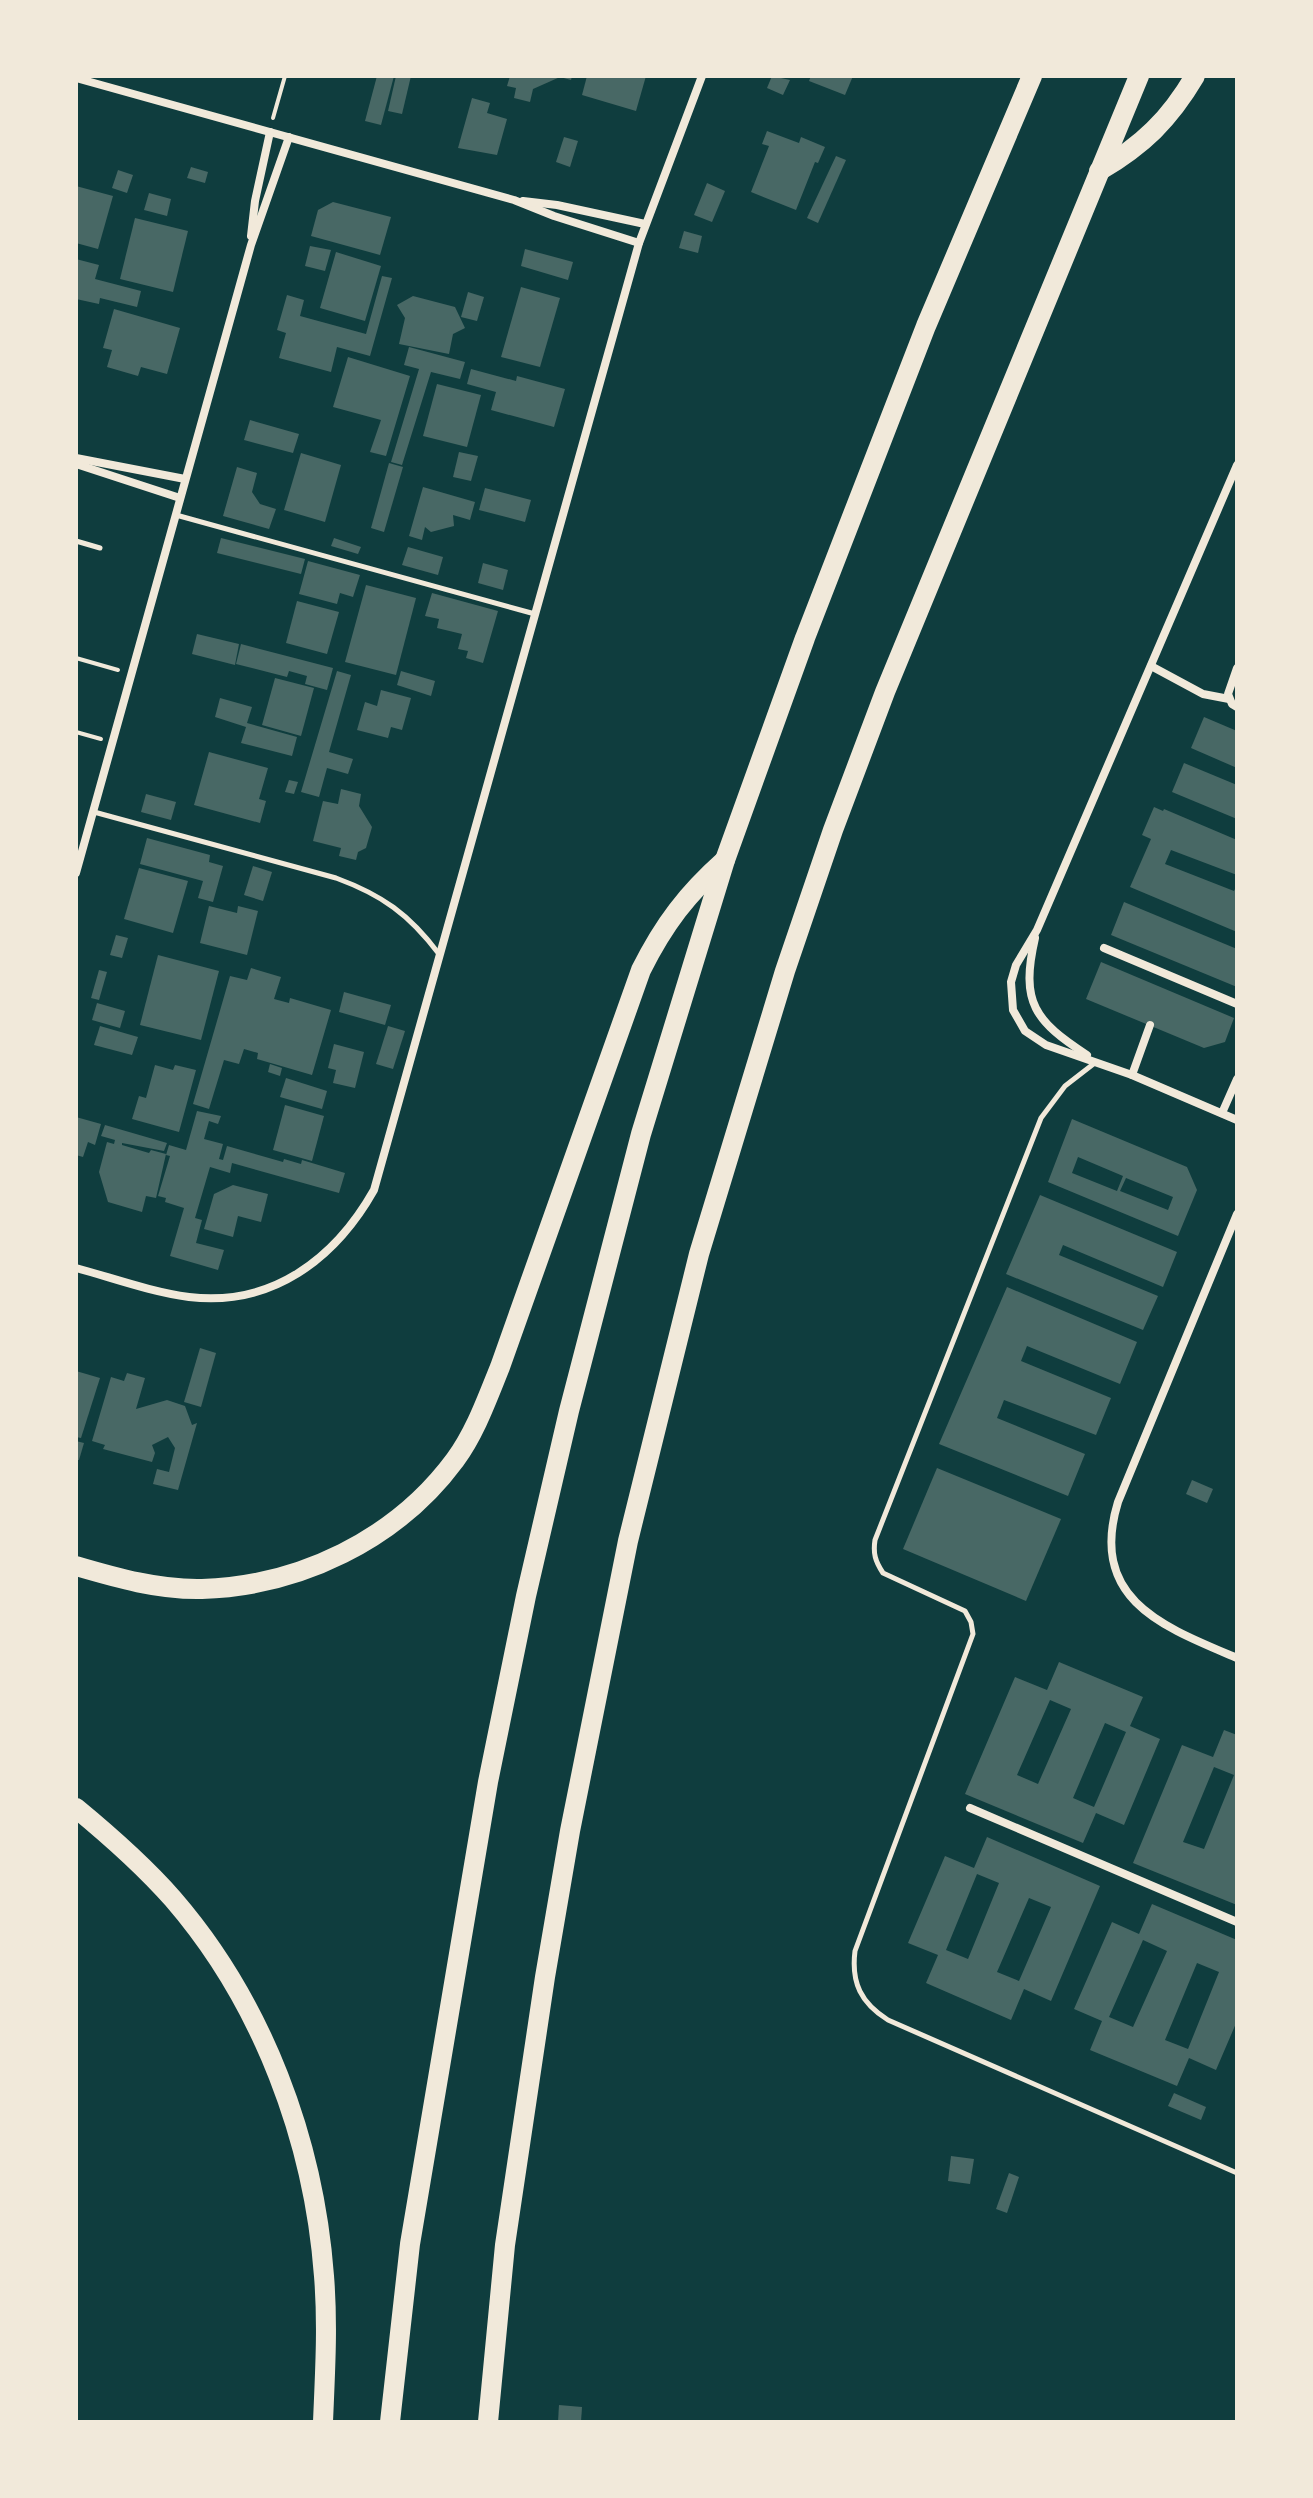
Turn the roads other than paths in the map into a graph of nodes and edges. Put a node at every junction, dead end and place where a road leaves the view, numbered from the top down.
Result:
1 (702, 76) edge
2 (1032, 76) edge
3 (1139, 76) edge
4 (1195, 76) edge
5 (76, 78) edge
6 (270, 132) junction
7 (289, 137) junction
8 (1099, 171) junction
9 (514, 200) junction
10 (645, 224) junction
11 (639, 243) junction
12 (251, 245) junction
13 (76, 458) edge
14 (76, 464) edge
15 (1237, 465) edge
16 (185, 479) junction
17 (180, 498) junction
18 (176, 515) junction
19 (76, 541) edge
20 (100, 548) dead end
21 (536, 614) junction
22 (1151, 666) junction
23 (1237, 668) edge
24 (1229, 699) junction
25 (1237, 707) edge
26 (93, 812) junction
27 (725, 860) junction
28 (76, 873) edge
29 (1037, 930) junction
30 (1104, 948) dead end
31 (441, 956) junction
32 (1171, 975) junction
33 (1166, 987) dead end
34 (1237, 1004) edge
35 (1150, 1025) dead end
36 (1097, 1061) junction
37 (1132, 1075) junction
38 (1237, 1079) edge
39 (1222, 1113) junction
40 (1237, 1120) edge
41 (1237, 1214) edge
42 (76, 1268) edge
43 (76, 1566) edge
44 (1237, 1658) edge
45 (76, 1808) edge
46 (970, 1808) dead end
47 (1237, 1922) edge
48 (1237, 2173) edge
49 (323, 2422) edge
50 (390, 2422) edge
51 (488, 2422) edge

1 - 10 street
2 - 27 highway
3 - 8 highway
4 - 8 highway
5 - 6 street
6 - 7 street
6 - 12 street
7 - 9 street
7 - 12 street
8 - 51 highway
9 - 10 street
9 - 11 street
10 - 11 street
11 - 21 street
12 - 16 street
13 - 16 street
14 - 17 street
15 - 22 street
16 - 17 street
17 - 18 street
18 - 21 lane
18 - 26 street
19 - 20 lane
21 - 31 street
22 - 24 street
22 - 29 street
23 - 24 street
24 - 25 street
26 - 28 street
26 - 31 lane
27 - 43 highway
27 - 50 highway
29 - 36 street
29 - 36 street
30 - 32 street
31 - 42 street
32 - 33 street
32 - 34 street
35 - 37 street
36 - 37 street
36 - 48 lane
37 - 39 street
38 - 39 street
39 - 40 street
41 - 44 street
45 - 49 highway
46 - 47 street

